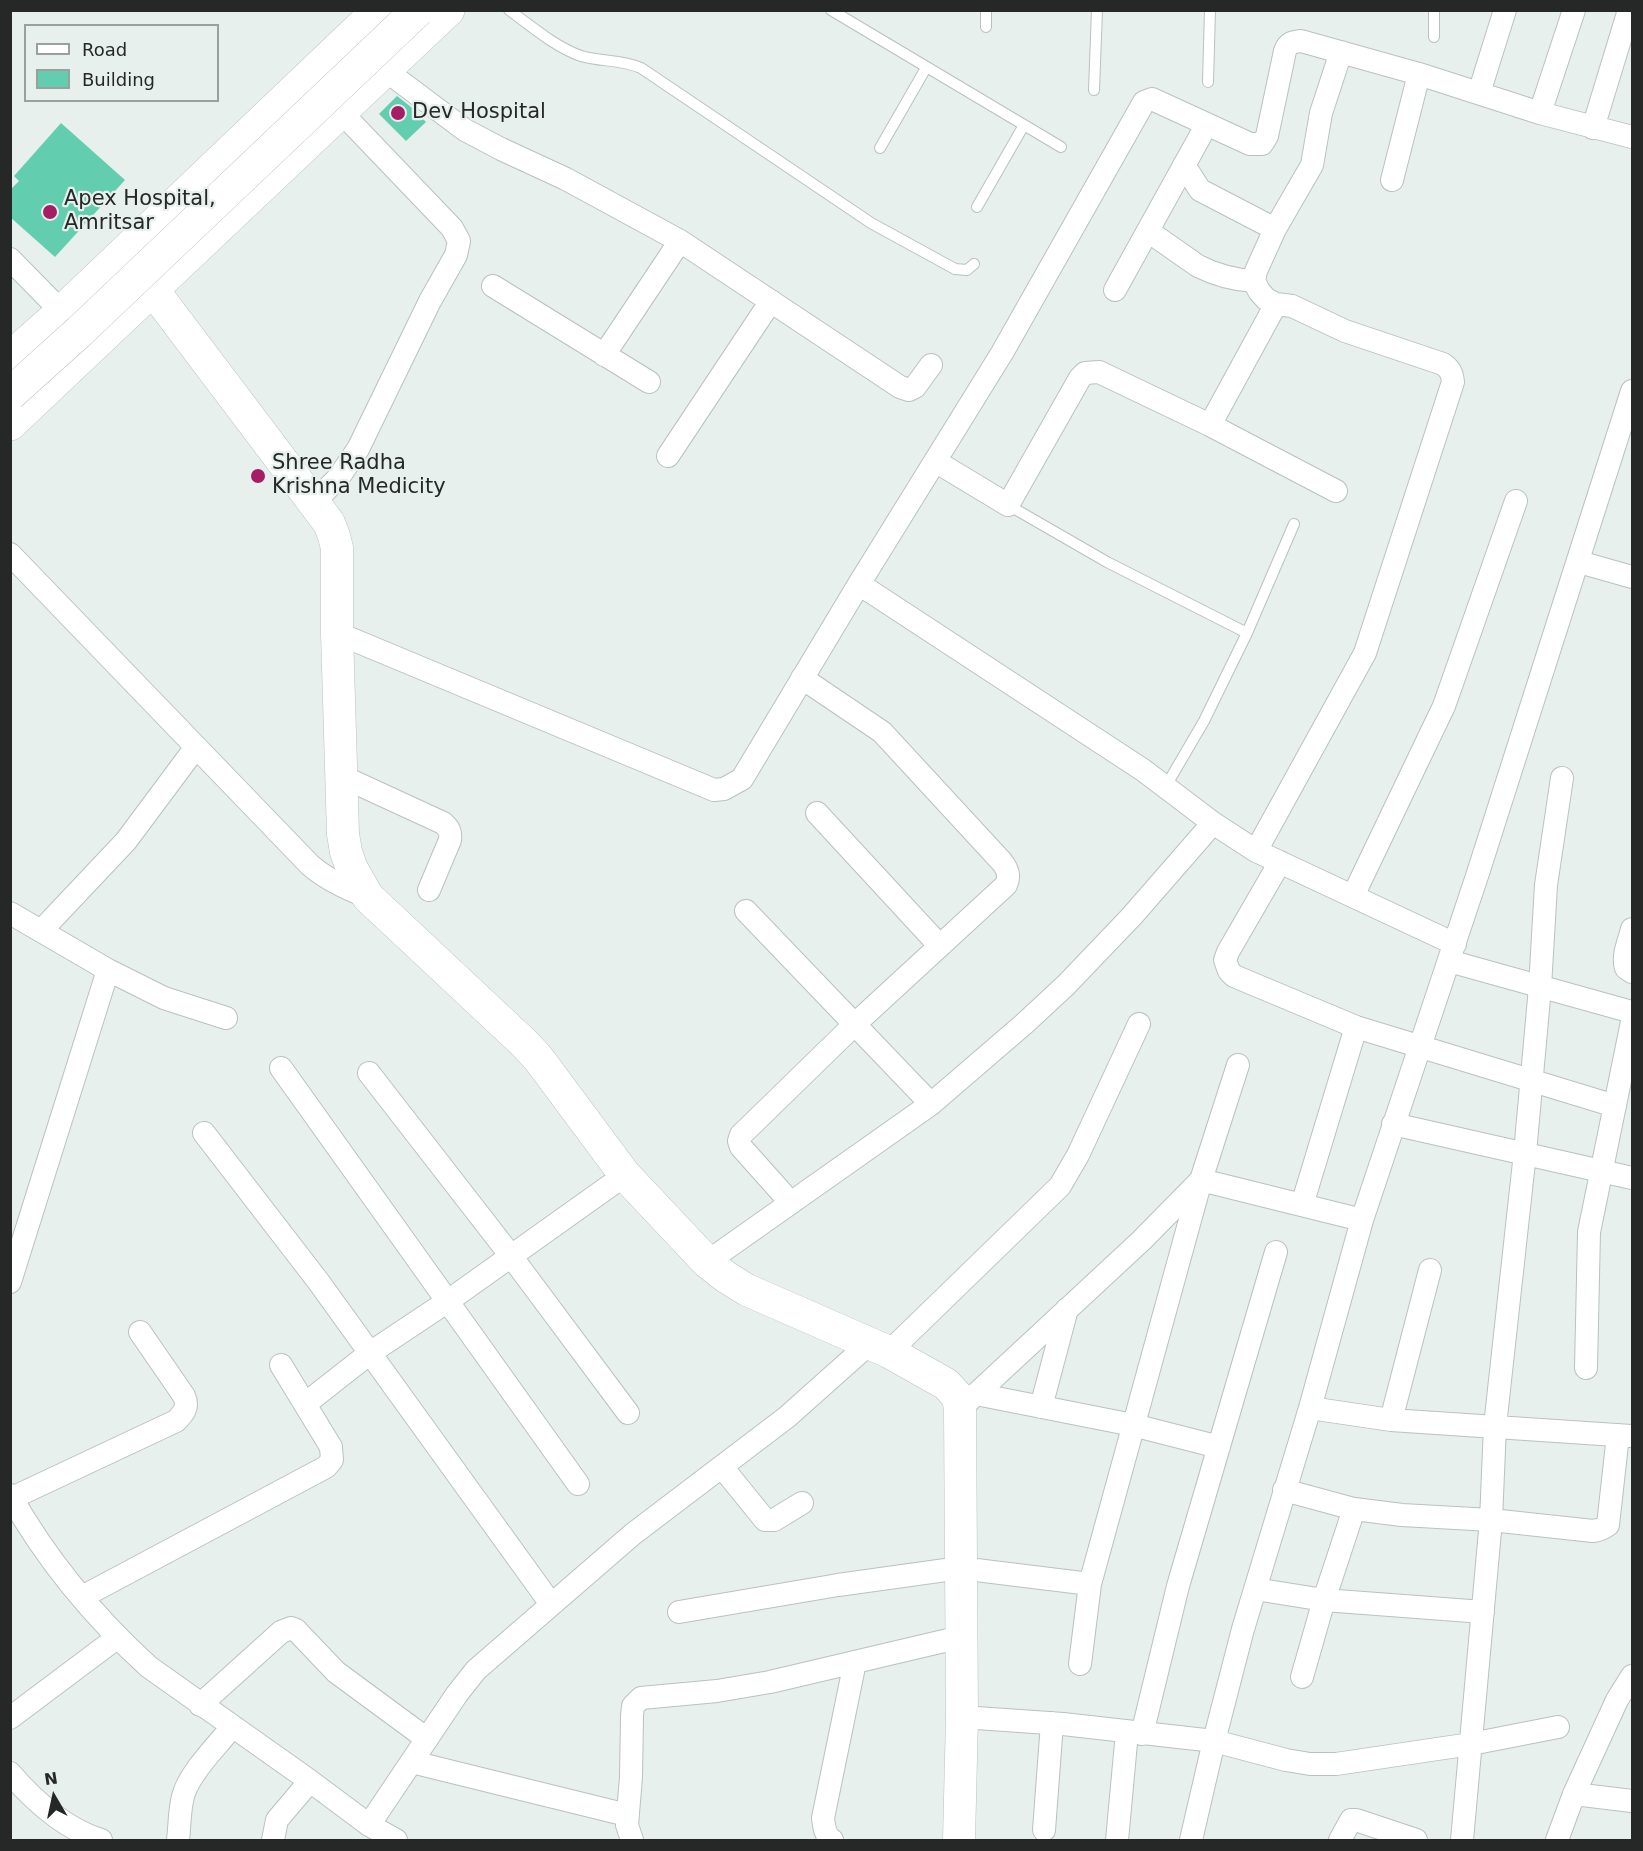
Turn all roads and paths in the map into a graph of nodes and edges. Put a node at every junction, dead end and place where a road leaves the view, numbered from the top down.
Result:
1 (379, 10) edge
2 (418, 10) edge
3 (448, 10) edge
4 (509, 10) edge
5 (831, 10) edge
6 (986, 10) edge
7 (1097, 10) edge
8 (1210, 10) edge
9 (1434, 10) edge
10 (1505, 10) edge
11 (1575, 10) edge
12 (1629, 10) edge
13 (986, 27) dead end
14 (1434, 37) dead end
15 (1341, 52) junction
16 (926, 68) junction
17 (385, 70) junction
18 (1419, 74) junction
19 (1208, 82) dead end
20 (1094, 90) dead end
21 (1479, 93) junction
22 (341, 112) junction
23 (1540, 113) junction
24 (1208, 124) junction
25 (1024, 125) junction
26 (1593, 128) junction
27 (1632, 137) edge
28 (1061, 147) dead end
29 (880, 148) dead end
30 (1184, 165) junction
31 (1392, 180) dead end
32 (977, 207) dead end
33 (1275, 229) junction
34 (1148, 231) junction
35 (680, 241) junction
36 (121, 255) junction
37 (10, 259) edge
38 (974, 264) dead end
39 (1254, 281) junction
40 (493, 286) dead end
41 (153, 290) junction
42 (1115, 290) dead end
43 (771, 301) junction
44 (1276, 304) junction
45 (62, 312) junction
46 (604, 355) junction
47 (10, 358) edge
48 (931, 365) dead end
49 (649, 382) dead end
50 (1632, 391) edge
51 (10, 394) edge
52 (10, 424) edge
53 (1210, 426) junction
54 (1626, 437) edge
55 (668, 456) dead end
56 (935, 461) junction
57 (1336, 491) dead end
58 (1516, 501) dead end
59 (314, 502) junction
60 (1008, 505) junction
61 (1294, 524) dead end
62 (10, 554) edge
63 (1579, 561) junction
64 (1632, 578) edge
65 (859, 584) junction
66 (337, 633) junction
67 (1247, 633) junction
68 (802, 678) junction
69 (196, 747) junction
70 (341, 776) junction
71 (1562, 778) dead end
72 (1166, 786) junction
73 (817, 813) dead end
74 (1213, 822) junction
75 (1256, 851) junction
76 (1280, 862) junction
77 (429, 890) dead end
78 (1353, 896) junction
79 (368, 897) junction
80 (746, 911) dead end
81 (10, 913) edge
82 (1632, 929) edge
83 (41, 931) junction
84 (939, 945) junction
85 (1452, 952) junction
86 (108, 970) junction
87 (1632, 972) edge
88 (1540, 987) junction
89 (1632, 1012) edge
90 (226, 1018) dead end
91 (1632, 1022) edge
92 (855, 1024) junction
93 (1139, 1024) dead end
94 (1356, 1027) junction
95 (1419, 1047) junction
96 (1238, 1065) dead end
97 (281, 1068) dead end
98 (369, 1073) dead end
99 (1532, 1081) junction
100 (931, 1104) junction
101 (1614, 1106) junction
102 (1394, 1124) junction
103 (204, 1134) dead end
104 (1525, 1153) junction
105 (1601, 1171) junction
106 (625, 1175) junction
107 (1632, 1178) edge
108 (1201, 1180) junction
109 (791, 1203) junction
110 (1302, 1205) junction
111 (1362, 1220) junction
112 (1276, 1252) dead end
113 (511, 1256) junction
114 (707, 1262) junction
115 (1430, 1270) dead end
116 (10, 1282) edge
117 (448, 1301) junction
118 (1067, 1309) junction
119 (140, 1332) dead end
120 (880, 1348) junction
121 (370, 1353) junction
122 (281, 1365) dead end
123 (1586, 1368) dead end
124 (968, 1401) junction
125 (305, 1404) junction
126 (1041, 1407) junction
127 (1310, 1408) junction
128 (628, 1413) dead end
129 (1391, 1420) junction
130 (1133, 1425) junction
131 (1496, 1426) junction
132 (1625, 1436) edge
133 (1219, 1447) junction
134 (722, 1467) junction
135 (578, 1484) dead end
136 (1284, 1490) junction
137 (11, 1496) edge
138 (802, 1503) dead end
139 (1354, 1509) junction
140 (1491, 1520) junction
141 (960, 1568) junction
142 (1090, 1584) junction
143 (1255, 1589) junction
144 (82, 1597) junction
145 (1324, 1600) junction
146 (551, 1604) junction
147 (679, 1612) dead end
148 (1483, 1612) junction
149 (118, 1637) junction
150 (961, 1637) junction
151 (855, 1662) junction
152 (1080, 1664) dead end
153 (1632, 1676) edge
154 (1302, 1677) dead end
155 (200, 1705) junction
156 (962, 1717) junction
157 (10, 1718) edge
158 (1052, 1723) junction
159 (232, 1727) junction
160 (1558, 1727) dead end
161 (1134, 1733) junction
162 (427, 1739) junction
163 (1214, 1741) junction
164 (1471, 1744) junction
165 (412, 1762) junction
166 (10, 1773) edge
167 (310, 1781) junction
168 (1574, 1794) junction
169 (1632, 1801) edge
170 (627, 1815) junction
171 (369, 1826) junction
172 (1044, 1830) dead end
173 (101, 1840) edge
174 (178, 1840) edge
175 (273, 1840) edge
176 (396, 1840) edge
177 (632, 1840) edge
178 (832, 1840) edge
179 (959, 1840) edge
180 (1117, 1840) edge
181 (1191, 1840) edge
182 (1340, 1840) edge
183 (1416, 1840) edge
184 (1462, 1840) edge
185 (1557, 1840) edge

1 - 36 main road
2 - 51 main road, bridge
3 - 17 main road
4 - 38 lane
5 - 16 lane
6 - 13 lane
7 - 20 lane
8 - 19 lane
9 - 14 lane
10 - 21 street
11 - 23 street
12 - 26 street
15 - 18 street
15 - 24 street
15 - 33 street
16 - 25 lane
16 - 29 lane
17 - 22 main road
17 - 35 street
18 - 21 street
18 - 31 street
21 - 23 street
22 - 41 main road
22 - 59 street
23 - 26 street
24 - 30 street
24 - 56 street
25 - 28 lane
25 - 32 lane
26 - 27 street
30 - 33 street
30 - 34 street
33 - 39 street
34 - 39 street
34 - 42 street
35 - 43 street
35 - 46 street
36 - 41 street
36 - 45 main road
37 - 45 street
39 - 44 street
40 - 46 street
41 - 52 main road
41 - 59 street
43 - 48 street
43 - 55 street
44 - 53 street
44 - 75 street
45 - 47 main road
46 - 49 street
50 - 54 street
53 - 57 street
53 - 60 street
54 - 63 street
56 - 60 street
56 - 65 street
58 - 78 street
59 - 66 street
60 - 67 lane
61 - 67 lane
62 - 69 street
63 - 64 street
63 - 85 street
65 - 68 street
65 - 72 street
66 - 68 street
66 - 70 street
67 - 72 lane
68 - 84 street
69 - 79 street
69 - 83 street
70 - 77 street
70 - 79 street
71 - 88 street
72 - 74 street
73 - 84 street
74 - 75 street
74 - 100 street
75 - 76 street
76 - 78 street
76 - 94 street
78 - 85 street
79 - 106 street
80 - 92 street
81 - 83 street
82 - 87 street
83 - 86 street
84 - 92 street
85 - 88 street
85 - 95 street
86 - 90 street
86 - 116 street
88 - 89 street
88 - 99 street
91 - 101 street
92 - 100 street
92 - 109 street
93 - 120 street
94 - 95 street
94 - 110 street
95 - 99 street
95 - 102 street
96 - 108 street
97 - 117 street
98 - 113 street
99 - 101 street
99 - 104 street
100 - 109 street
101 - 105 street
102 - 104 street
102 - 111 street
103 - 121 street
104 - 105 street
104 - 131 street
105 - 107 street
105 - 123 street
106 - 113 street
106 - 114 street
108 - 110 street
108 - 118 street
108 - 130 street
109 - 114 street
110 - 111 street
111 - 127 street
112 - 133 street
113 - 117 street
113 - 128 street
114 - 120 street
115 - 129 street
117 - 121 street
117 - 135 street
118 - 124 street
118 - 126 street
119 - 137 street
120 - 124 street
120 - 134 street
121 - 125 street
121 - 146 street
122 - 125 street
124 - 126 street
124 - 141 street
125 - 144 street
126 - 130 street
127 - 129 street
127 - 136 street
129 - 131 street
130 - 133 street
130 - 142 street
131 - 132 street
131 - 140 street
132 - 140 street
133 - 161 street
134 - 138 street
134 - 146 street
136 - 139 street
136 - 143 street
137 - 144 street
139 - 140 street
139 - 145 street
140 - 148 street
141 - 142 street
141 - 147 street
141 - 150 street
142 - 152 street
143 - 145 street
143 - 163 street
144 - 149 street
145 - 148 street
145 - 154 street
146 - 162 street
148 - 164 street
149 - 155 street
149 - 157 street
150 - 151 street
150 - 156 street
151 - 170 street
151 - 178 street
153 - 168 street
155 - 159 street
155 - 162 street
156 - 158 street
156 - 179 street
158 - 161 street
158 - 172 street
159 - 167 street
159 - 174 street
160 - 164 street
161 - 163 street
161 - 180 street
162 - 165 street
163 - 164 street
163 - 181 street
164 - 184 street
165 - 170 street
165 - 171 street
166 - 173 street
167 - 171 street
167 - 175 street
168 - 169 street
168 - 185 street
170 - 177 street
171 - 176 street
182 - 183 street

